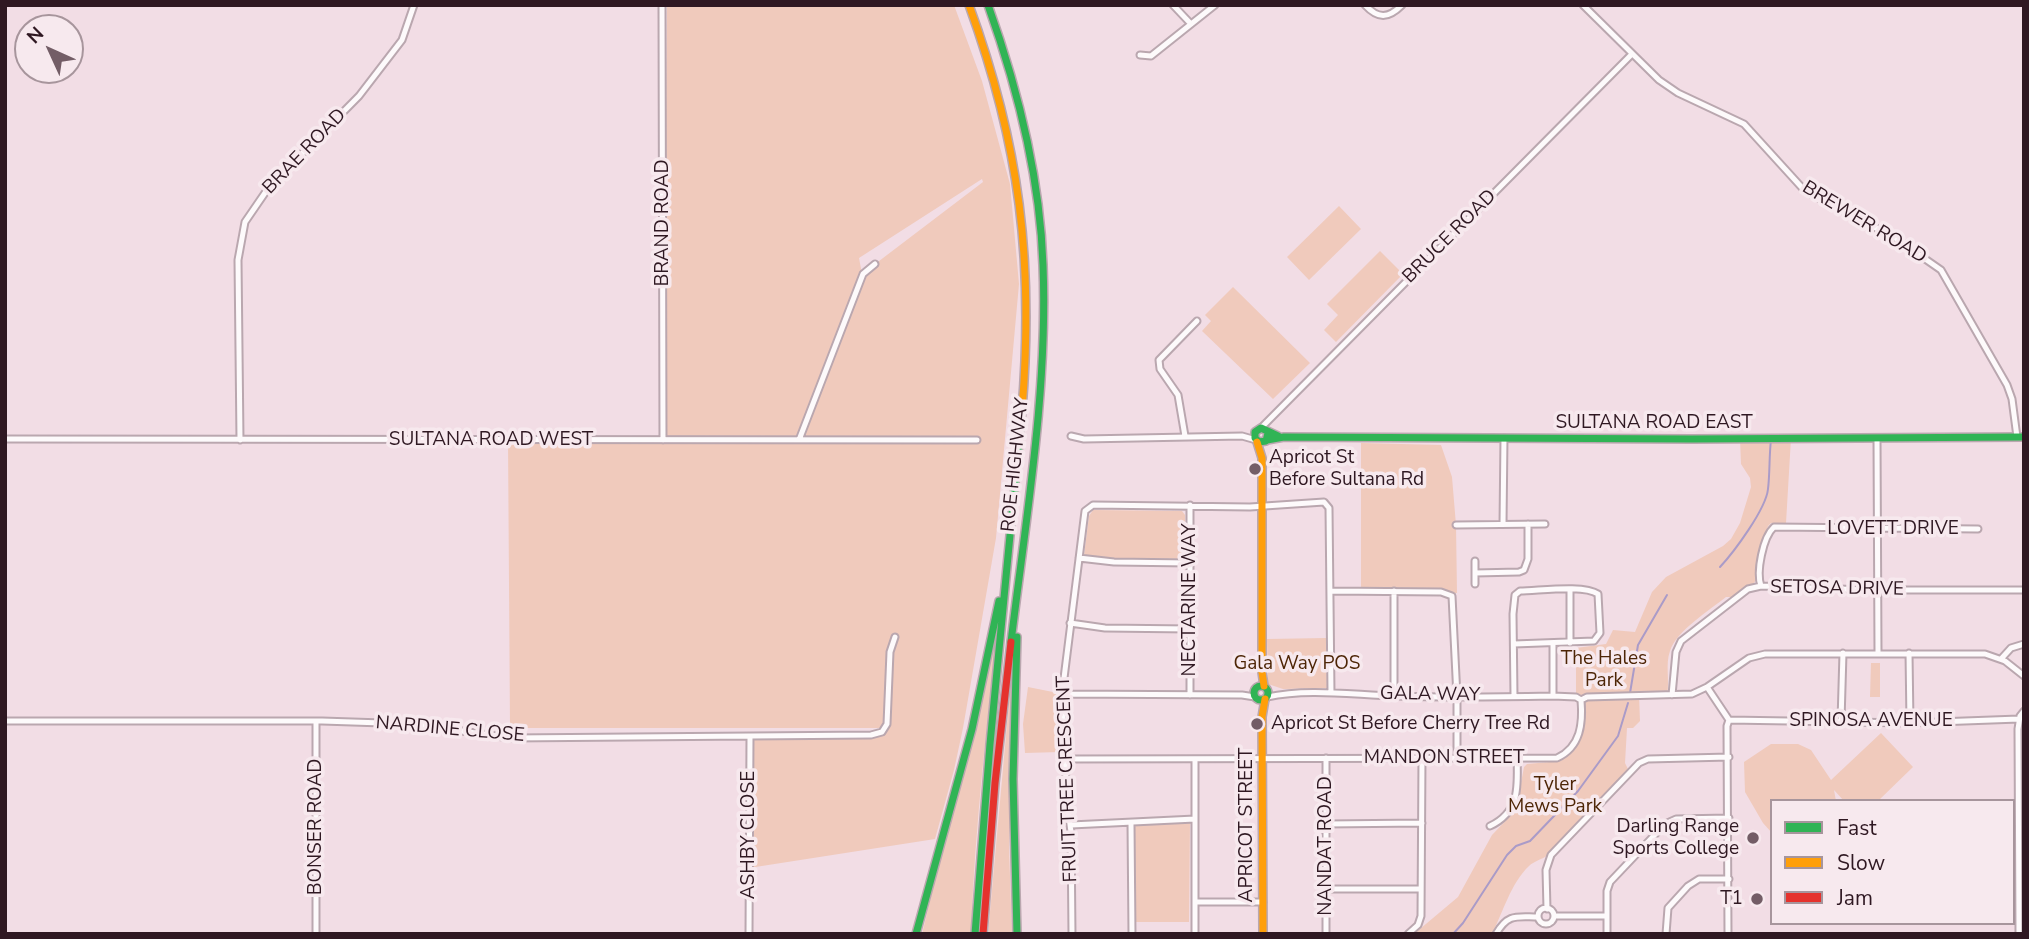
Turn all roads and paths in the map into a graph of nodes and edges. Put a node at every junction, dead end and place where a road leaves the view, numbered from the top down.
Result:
1 (414, 5) edge
2 (662, 5) edge
3 (969, 5) edge
4 (988, 5) edge
5 (1172, 5) edge
6 (1215, 5) edge
7 (1364, 5) edge
8 (1402, 5) edge
9 (1583, 5) edge
10 (1191, 24) junction
11 (1632, 54) junction
12 (1140, 55) dead end
13 (875, 264) dead end
14 (1197, 321) dead end
15 (1071, 436) dead end
16 (1185, 436) junction
17 (1262, 436) junction
18 (2020, 437) edge
19 (1504, 438) junction
20 (1877, 438) junction
21 (5, 439) edge
22 (240, 440) junction
23 (663, 440) junction
24 (799, 440) junction
25 (976, 440) dead end
26 (1263, 504) junction
27 (1190, 505) junction
28 (1503, 524) junction
29 (1528, 524) junction
30 (1545, 524) dead end
31 (1457, 525) dead end
32 (1878, 529) junction
33 (1978, 529) dead end
34 (1079, 558) junction
35 (1475, 561) dead end
36 (1190, 562) junction
37 (1007, 565) junction
38 (1475, 573) junction
39 (1018, 583) junction
40 (1475, 584) dead end
41 (1761, 586) junction
42 (1570, 590) junction
43 (1877, 590) junction
44 (2024, 590) edge
45 (1331, 591) junction
46 (1394, 591) junction
47 (1070, 623) junction
48 (1190, 629) junction
49 (895, 637) dead end
50 (1553, 643) junction
51 (1570, 643) junction
52 (1514, 644) junction
53 (2024, 644) edge
54 (1843, 653) junction
55 (1878, 653) junction
56 (1909, 653) junction
57 (2003, 660) junction
58 (2024, 676) edge
59 (1707, 687) junction
60 (1261, 693) junction
61 (1331, 693) junction
62 (1062, 694) junction
63 (1190, 695) junction
64 (1672, 695) junction
65 (1394, 696) junction
66 (1514, 696) junction
67 (1553, 696) junction
68 (1457, 697) junction
69 (1580, 699) junction
70 (2024, 711) edge
71 (2019, 719) junction
72 (316, 720) junction
73 (5, 721) edge
74 (1841, 721) junction
75 (1728, 723) junction
76 (1910, 723) junction
77 (750, 737) junction
78 (1729, 757) junction
79 (2021, 757) edge
80 (1326, 758) junction
81 (1422, 758) junction
82 (1457, 758) junction
83 (1517, 758) junction
84 (1066, 759) junction
85 (1195, 759) junction
86 (1262, 759) junction
87 (1729, 818) junction
88 (1195, 819) junction
89 (1131, 823) junction
90 (1422, 823) junction
91 (1326, 824) junction
92 (2021, 824) edge
93 (1071, 825) junction
94 (1490, 827) dead end
95 (1729, 878) junction
96 (1326, 889) junction
97 (1422, 889) junction
98 (2021, 890) edge
99 (1195, 902) junction
100 (1263, 902) junction
101 (1547, 909) junction
102 (1553, 916) junction
103 (1607, 916) junction
104 (1538, 917) junction
105 (1546, 924) junction
106 (316, 934) edge
107 (749, 934) edge
108 (916, 934) edge
109 (975, 934) edge
110 (983, 934) edge
111 (1017, 934) edge
112 (1072, 934) edge
113 (1132, 934) edge
114 (1195, 934) edge
115 (1263, 934) edge
116 (1326, 934) edge
117 (1408, 934) edge
118 (1496, 934) edge
119 (1546, 934) edge
120 (1607, 934) edge
121 (1666, 934) edge
122 (1728, 934) edge
123 (2019, 934) edge

1 - 22 street, BRAE ROAD
2 - 23 street, BRAND ROAD
3 - 37 main road, ROE HIGHWAY
4 - 39 main road, ROE HIGHWAY
5 - 10 street
6 - 10 street
7 - 8 street
9 - 11 street, BREWER ROAD
10 - 12 street
11 - 17 street, BRUCE ROAD
11 - 18 street, BREWER ROAD
13 - 24 street
14 - 16 street
15 - 16 street, SULTANA ROAD EAST
16 - 17 street, SULTANA ROAD EAST
17 - 19 main road, SULTANA ROAD EAST
17 - 26 main road, APRICOT STREET
18 - 20 main road, SULTANA ROAD EAST
19 - 20 main road, SULTANA ROAD EAST
19 - 28 street
20 - 32 street
21 - 22 street, SULTANA ROAD WEST
22 - 23 street, SULTANA ROAD WEST
23 - 24 street, SULTANA ROAD WEST
24 - 25 street, SULTANA ROAD WEST
26 - 27 street, FRUIT TREE CRESCENT
26 - 45 street, FRUIT TREE CRESCENT
26 - 60 main road, APRICOT STREET
27 - 34 street, FRUIT TREE CRESCENT
27 - 36 street, NECTARINE WAY
28 - 29 street
28 - 31 street
29 - 30 street
29 - 38 street
32 - 33 street, LOVETT DRIVE
32 - 41 street, LOVETT DRIVE
32 - 43 street
34 - 36 street
34 - 47 street, FRUIT TREE CRESCENT
35 - 38 street
36 - 48 street, NECTARINE WAY
37 - 108 main road
37 - 109 main road, ROE HIGHWAY
38 - 40 street
39 - 110 main road, ROE HIGHWAY
39 - 111 main road
41 - 43 street, SETOSA DRIVE
41 - 64 street, SETOSA DRIVE
42 - 51 street
42 - 51 street
42 - 52 street
43 - 44 street, SETOSA DRIVE
43 - 55 street
45 - 46 street
45 - 61 street
46 - 65 street
46 - 68 street
47 - 48 street
47 - 62 street, FRUIT TREE CRESCENT
48 - 63 street, NECTARINE WAY
49 - 77 street, NARDINE CLOSE
50 - 51 street
50 - 52 street
50 - 67 street
52 - 66 street
53 - 57 street
54 - 55 street
54 - 59 street
54 - 74 street
55 - 56 street
56 - 57 street
56 - 76 street
57 - 58 street
59 - 64 street, GALA WAY
59 - 75 street
60 - 61 street, GALA WAY
60 - 63 street, GALA WAY
60 - 86 main road, APRICOT STREET
61 - 65 street, GALA WAY
62 - 63 street, GALA WAY
62 - 84 street, FRUIT TREE CRESCENT
64 - 69 street, GALA WAY
65 - 68 street, GALA WAY
66 - 67 street, GALA WAY
66 - 68 street, GALA WAY
67 - 69 street, GALA WAY
68 - 82 street
69 - 83 street, MANDON STREET
70 - 71 street
71 - 76 street, SPINOSA AVENUE
71 - 79 street
72 - 73 street, NARDINE CLOSE
72 - 77 street, NARDINE CLOSE
72 - 106 street, BONSER ROAD
74 - 75 street, SPINOSA AVENUE
74 - 76 street, SPINOSA AVENUE
75 - 78 street
77 - 107 street, ASHBY CLOSE
78 - 87 street
78 - 101 street
79 - 92 street
80 - 81 street, MANDON STREET
80 - 86 street, MANDON STREET
80 - 91 street, NANDAT ROAD
81 - 82 street, MANDON STREET
81 - 90 street
82 - 83 street, MANDON STREET
83 - 94 street
84 - 85 street, MANDON STREET
84 - 93 street, FRUIT TREE CRESCENT
85 - 86 street, MANDON STREET
85 - 88 street
86 - 100 main road, APRICOT STREET
87 - 95 street
87 - 103 street
88 - 89 street
88 - 99 street
89 - 93 street
89 - 113 street
90 - 91 street
90 - 97 street
91 - 96 street, NANDAT ROAD
92 - 98 street
93 - 112 street, FRUIT TREE CRESCENT
95 - 121 street
95 - 122 street
96 - 97 street
96 - 116 street, NANDAT ROAD
97 - 117 street
98 - 123 street
99 - 100 street
99 - 114 street
100 - 115 main road, APRICOT STREET
101 - 102 street
101 - 104 street
102 - 103 street
102 - 105 street
103 - 120 street
104 - 105 street
104 - 118 street
105 - 119 street

